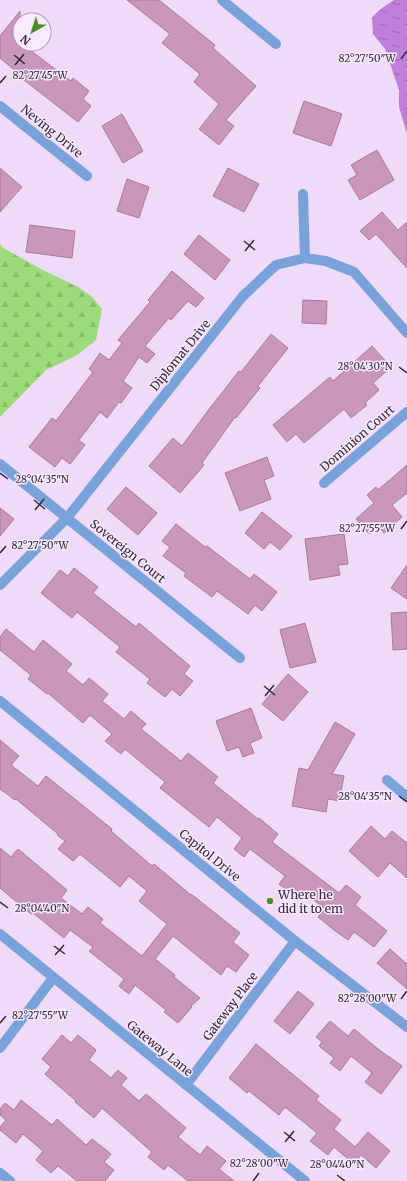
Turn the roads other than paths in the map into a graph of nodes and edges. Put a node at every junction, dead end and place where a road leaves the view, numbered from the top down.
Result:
1 (222, 0) edge
2 (276, 44) dead end
3 (0, 106) edge
4 (87, 176) dead end
5 (303, 194) dead end
6 (305, 258) junction
7 (407, 333) edge
8 (407, 412) edge
9 (0, 464) edge
10 (324, 484) dead end
11 (66, 518) junction
12 (0, 585) edge
13 (240, 658) dead end
14 (0, 701) edge
15 (387, 780) dead end
16 (407, 797) edge
17 (0, 934) edge
18 (295, 941) junction
19 (53, 978) junction
20 (407, 1027) edge
21 (0, 1048) edge
22 (186, 1086) junction
23 (0, 1173) edge
24 (10, 1181) edge
25 (305, 1181) edge

1 - 2 street
3 - 4 street, Neving Drive
5 - 6 street
6 - 7 street, Diplomat Drive
6 - 11 street, Diplomat Drive
8 - 10 street, Dominion Court
9 - 11 street, Sovereign Court
11 - 12 street, Diplomat Drive
11 - 13 street, Sovereign Court
14 - 18 street, Capitol Drive
15 - 16 street
17 - 19 street, Gateway Lane
18 - 20 street, Capitol Drive
18 - 22 street, Gateway Place
19 - 21 street
19 - 22 street, Gateway Lane
22 - 25 street, Gateway Lane
23 - 24 street

